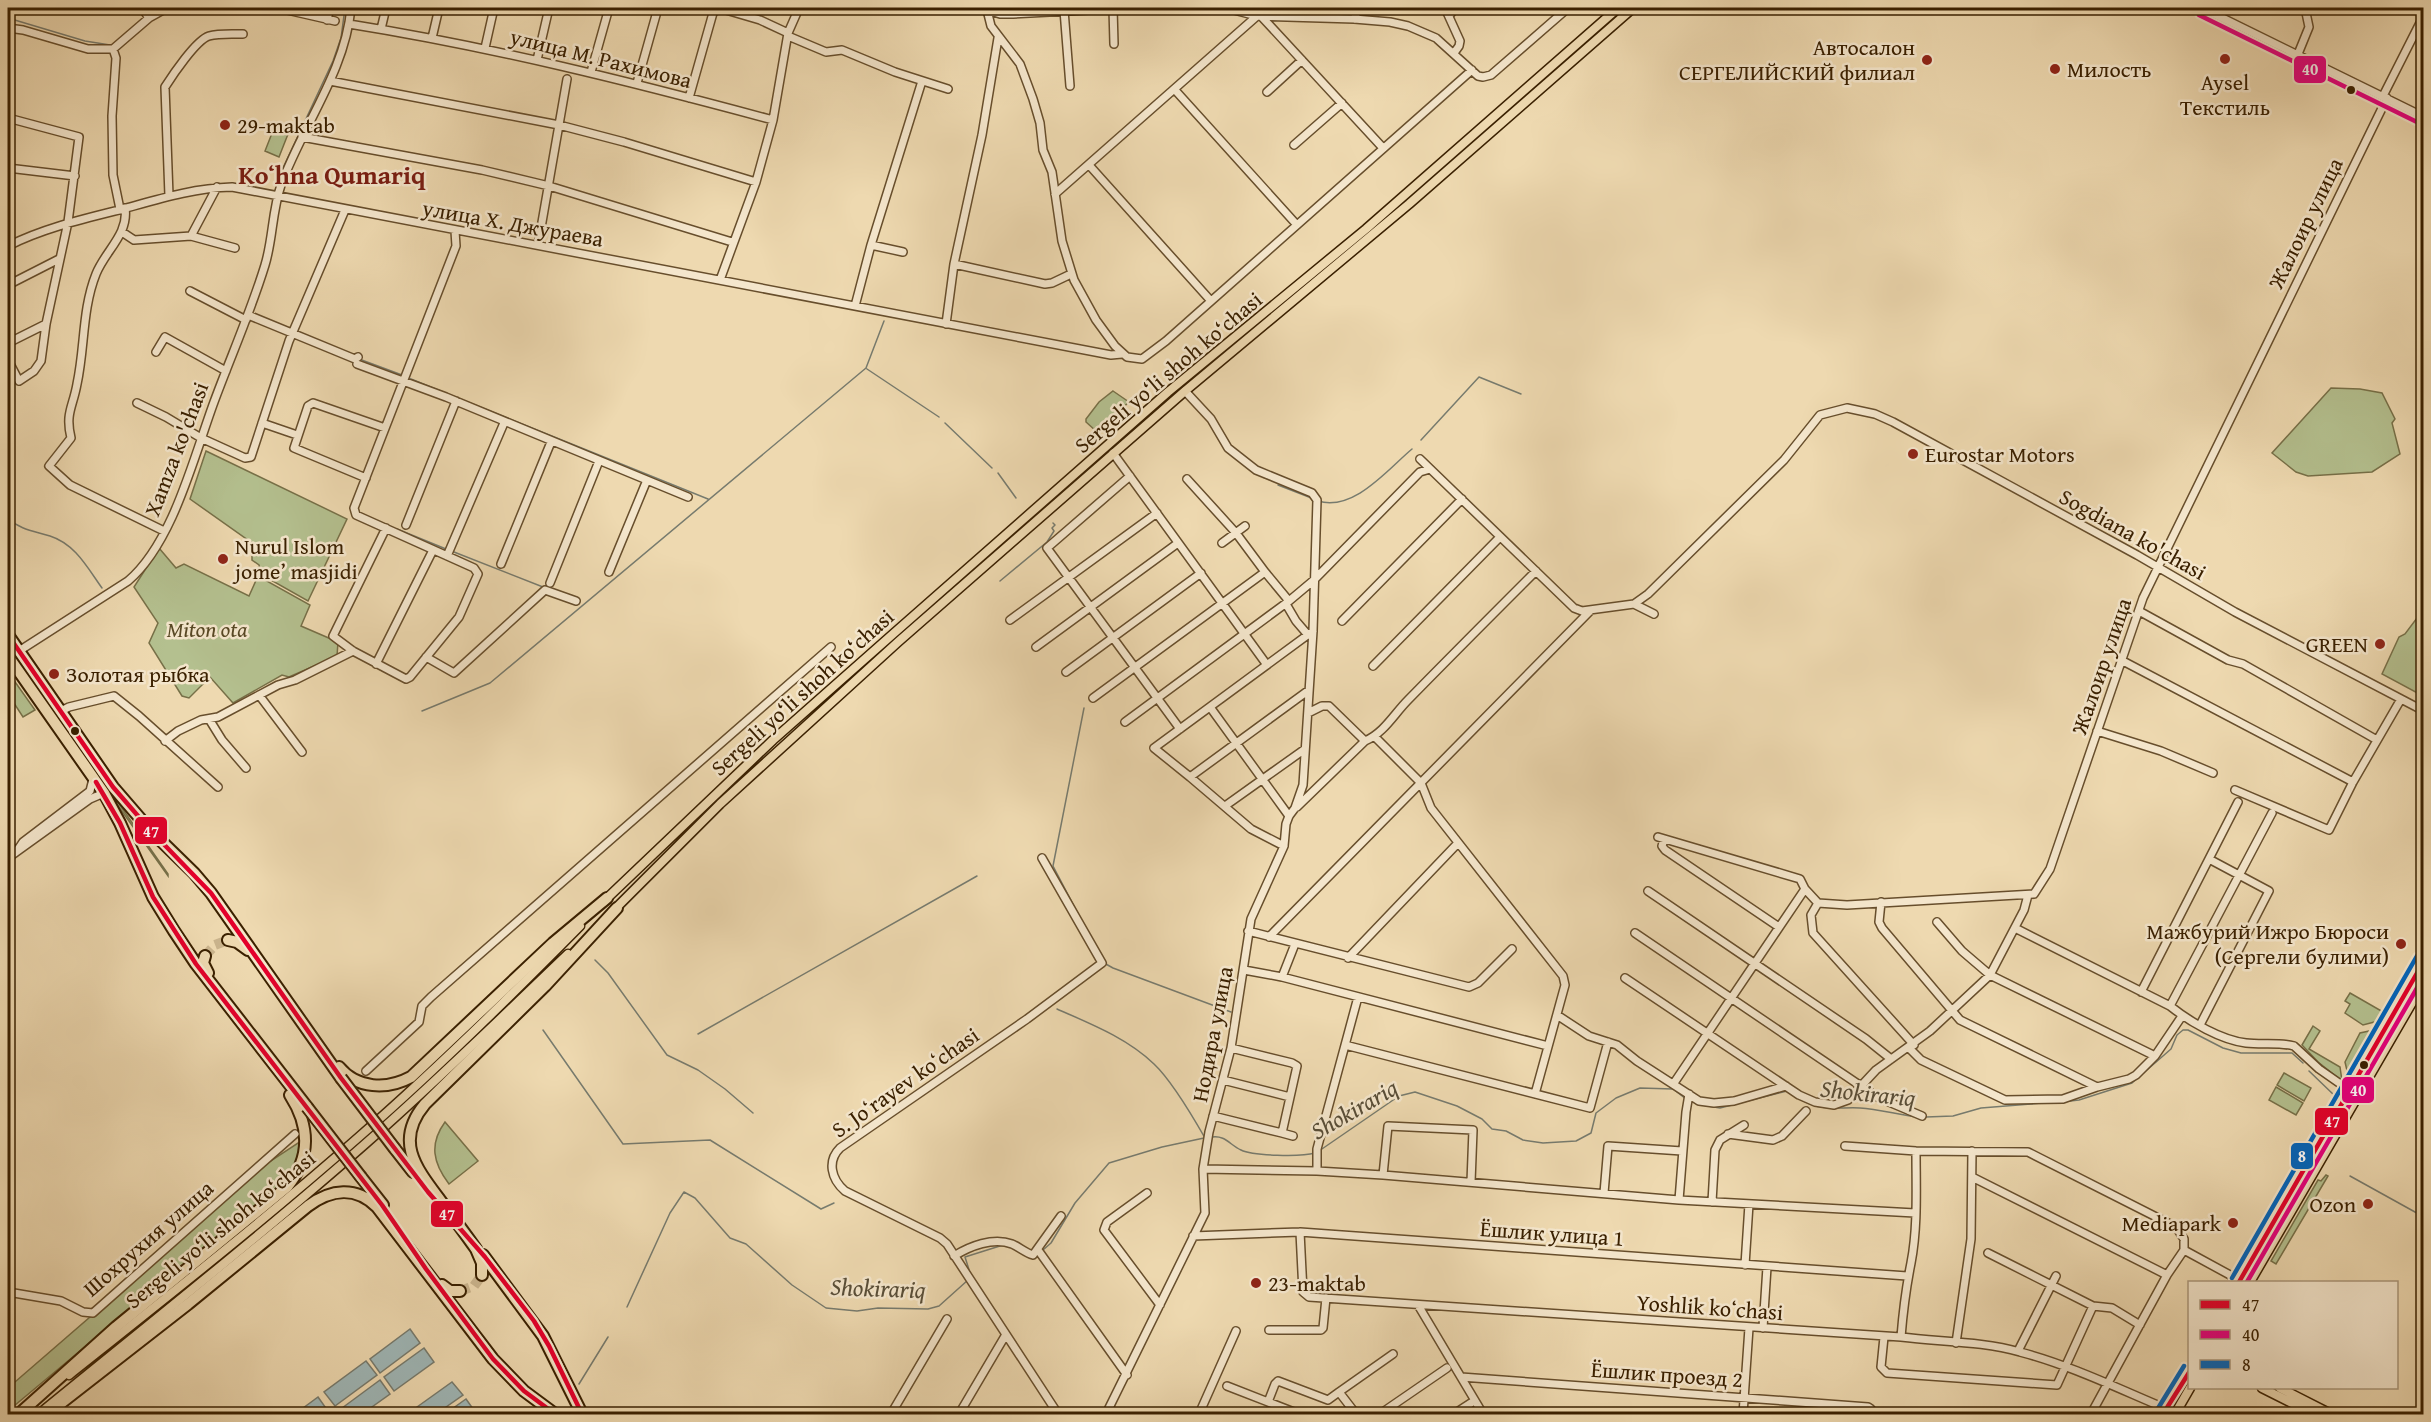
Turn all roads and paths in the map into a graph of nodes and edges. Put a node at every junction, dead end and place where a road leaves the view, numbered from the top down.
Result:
1 (142, 8) edge
2 (167, 8) edge
3 (278, 8) edge
4 (330, 8) edge
5 (351, 8) edge
6 (386, 8) edge
7 (439, 8) edge
8 (494, 8) edge
9 (549, 8) edge
10 (609, 8) edge
11 (658, 8) edge
12 (799, 8) edge
13 (1113, 8) edge
14 (1126, 8) edge
15 (1226, 8) edge
16 (1359, 8) edge
17 (1445, 8) edge
18 (1455, 8) edge
19 (1568, 8) edge
20 (1618, 8) edge
21 (1632, 8) edge
22 (2202, 8) edge
23 (2305, 8) edge
24 (984, 9) edge
25 (1025, 10) edge
26 (1064, 10) junction
27 (1449, 15) junction
28 (2424, 15) edge
29 (1259, 16) junction
30 (149, 18) junction
31 (1354, 19) junction
32 (327, 20) junction
33 (335, 21) dead end
34 (350, 24) junction
35 (8, 28) edge
36 (381, 29) junction
37 (243, 34) dead end
38 (788, 34) junction
39 (432, 38) junction
40 (998, 38) junction
41 (1114, 44) dead end
42 (485, 48) junction
43 (113, 49) junction
44 (1454, 53) junction
45 (2298, 54) junction
46 (537, 60) junction
47 (1302, 60) junction
48 (1472, 70) junction
49 (591, 72) junction
50 (567, 79) dead end
51 (330, 81) junction
52 (922, 81) junction
53 (637, 83) junction
54 (1070, 86) dead end
55 (948, 89) dead end
56 (1175, 90) junction
57 (1267, 92) dead end
58 (2385, 97) junction
59 (689, 98) junction
60 (1342, 103) junction
61 (2424, 117) edge
62 (8, 118) edge
63 (772, 120) junction
64 (559, 125) junction
65 (303, 137) junction
66 (1294, 145) dead end
67 (1383, 148) junction
68 (1089, 165) junction
69 (8, 168) edge
70 (75, 176) junction
71 (756, 182) junction
72 (549, 186) junction
73 (217, 188) junction
74 (1055, 194) junction
75 (169, 196) junction
76 (277, 196) junction
77 (122, 209) junction
78 (345, 210) junction
79 (68, 222) junction
80 (1297, 225) junction
81 (455, 231) junction
82 (122, 232) junction
83 (191, 236) junction
84 (732, 242) junction
85 (538, 245) junction
86 (871, 245) junction
87 (8, 246) edge
88 (235, 248) dead end
89 (903, 252) dead end
90 (59, 259) junction
91 (954, 264) junction
92 (1071, 274) junction
93 (720, 280) junction
94 (8, 285) edge
95 (190, 291) dead end
96 (1211, 301) junction
97 (855, 306) junction
98 (247, 317) junction
99 (46, 324) junction
100 (946, 324) junction
101 (293, 333) junction
102 (8, 343) edge
103 (156, 352) dead end
104 (1122, 354) junction
105 (8, 360) edge
106 (226, 371) junction
107 (404, 382) junction
108 (1185, 391) junction
109 (456, 401) junction
110 (137, 403) dead end
111 (262, 423) junction
112 (504, 423) junction
113 (386, 428) junction
114 (297, 435) junction
115 (201, 438) junction
116 (551, 442) junction
117 (1113, 453) junction
118 (1420, 459) dead end
119 (599, 461) junction
120 (1430, 469) junction
121 (1130, 476) junction
122 (366, 478) junction
123 (1187, 479) dead end
124 (647, 480) junction
125 (688, 497) dead end
126 (1461, 499) junction
127 (1157, 513) junction
128 (406, 525) dead end
129 (1245, 526) dead end
130 (386, 528) junction
131 (164, 531) junction
132 (1236, 533) junction
133 (1500, 537) junction
134 (1178, 543) junction
135 (1222, 543) dead end
136 (433, 550) junction
137 (447, 556) junction
138 (501, 564) dead end
139 (2158, 567) junction
140 (1536, 571) junction
141 (609, 572) dead end
142 (1265, 572) junction
143 (1201, 573) junction
144 (1068, 578) junction
145 (1314, 580) junction
146 (550, 583) dead end
147 (576, 601) dead end
148 (1288, 602) junction
149 (1223, 603) junction
150 (1634, 604) junction
151 (1090, 607) junction
152 (1591, 610) junction
153 (2139, 611) junction
154 (1654, 614) dead end
155 (1010, 620) dead end
156 (1342, 621) dead end
157 (1310, 633) junction
158 (1245, 634) junction
159 (8, 635) edge
160 (1113, 638) junction
161 (831, 646) dead end
162 (1036, 647) dead end
163 (19, 651) junction
164 (353, 651) junction
165 (8, 656) edge
166 (426, 657) junction
167 (2121, 660) junction
168 (376, 664) junction
169 (1267, 664) junction
170 (1373, 666) dead end
171 (1135, 668) junction
172 (1066, 672) dead end
173 (1309, 690) junction
174 (259, 695) junction
175 (1093, 698) dead end
176 (1157, 698) junction
177 (2401, 699) junction
178 (1210, 706) junction
179 (61, 711) junction
180 (2424, 711) edge
181 (1308, 712) junction
182 (210, 719) junction
183 (1125, 722) dead end
184 (1180, 729) junction
185 (2097, 730) junction
186 (1375, 737) junction
187 (2377, 740) junction
188 (165, 741) junction
189 (1365, 741) junction
190 (1236, 743) junction
191 (1305, 749) junction
192 (302, 752) dead end
193 (246, 768) dead end
194 (2213, 773) dead end
195 (92, 777) junction
196 (1190, 777) junction
197 (1263, 780) junction
198 (2353, 782) junction
199 (1421, 783) junction
200 (218, 787) dead end
201 (2235, 790) dead end
202 (104, 794) junction
203 (2238, 802) dead end
204 (1225, 806) junction
205 (1295, 808) junction
206 (2272, 813) dead end
207 (1289, 816) junction
208 (8, 842) edge
209 (1458, 843) junction
210 (1284, 846) junction
211 (15, 853) junction
212 (8, 858) edge
213 (1042, 858) dead end
214 (2209, 860) junction
215 (2240, 876) junction
216 (1805, 889) junction
217 (1648, 891) dead end
218 (2028, 895) junction
219 (607, 898) junction
220 (1881, 902) junction
221 (1818, 903) junction
222 (617, 908) junction
223 (1937, 922) dead end
224 (1779, 927) junction
225 (2015, 928) junction
226 (1248, 931) junction
227 (1635, 933) dead end
228 (1269, 937) junction
229 (228, 940) dead end
230 (1294, 944) junction
231 (1512, 949) dead end
232 (205, 956) dead end
233 (1348, 957) junction
234 (256, 959) junction
235 (2424, 960) edge
236 (1754, 963) junction
237 (1244, 970) junction
238 (1990, 975) junction
239 (1282, 977) junction
240 (1625, 978) dead end
241 (2424, 982) edge
242 (2141, 992) junction
243 (220, 994) junction
244 (1358, 997) junction
245 (1732, 997) junction
246 (2398, 1004) junction
247 (2170, 1006) junction
248 (2408, 1010) junction
249 (1952, 1011) junction
250 (1557, 1015) junction
251 (2182, 1016) junction
252 (2200, 1025) junction
253 (1707, 1033) junction
254 (1608, 1042) junction
255 (1345, 1046) junction
256 (1548, 1046) junction
257 (1912, 1046) junction
258 (1231, 1048) junction
259 (2155, 1056) junction
260 (1891, 1059) junction
261 (366, 1071) dead end
262 (343, 1076) junction
263 (1223, 1080) junction
264 (1674, 1083) junction
265 (1861, 1085) junction
266 (1786, 1086) junction
267 (2097, 1087) junction
268 (2349, 1090) junction
269 (1535, 1094) junction
270 (1290, 1097) junction
271 (1688, 1099) junction
272 (304, 1110) junction
273 (1806, 1111) dead end
274 (1214, 1116) junction
275 (1922, 1116) dead end
276 (1744, 1125) dead end
277 (2327, 1128) junction
278 (1282, 1133) junction
279 (2337, 1133) junction
280 (295, 1134) dead end
281 (1728, 1134) junction
282 (1293, 1136) dead end
283 (1845, 1146) dead end
284 (1682, 1151) junction
285 (1916, 1151) junction
286 (1972, 1151) junction
287 (1203, 1169) junction
288 (1317, 1171) junction
289 (1383, 1175) junction
290 (1974, 1178) junction
291 (1471, 1182) junction
292 (1147, 1192) dead end
293 (1604, 1193) junction
294 (1678, 1200) junction
295 (1712, 1202) junction
296 (1749, 1204) junction
297 (1205, 1213) junction
298 (1915, 1213) junction
299 (1061, 1216) dead end
300 (461, 1228) junction
301 (1300, 1232) junction
302 (1206, 1235) junction
303 (1193, 1236) junction
304 (1038, 1250) junction
305 (2184, 1250) junction
306 (1988, 1253) dead end
307 (954, 1256) junction
308 (1745, 1265) junction
309 (1767, 1267) junction
310 (426, 1269) junction
311 (482, 1275) dead end
312 (2167, 1275) junction
313 (1907, 1276) junction
314 (2056, 1276) dead end
315 (2238, 1281) edge
316 (2241, 1281) edge
317 (2251, 1281) edge
318 (2050, 1285) junction
319 (8, 1292) edge
320 (460, 1292) dead end
321 (1326, 1298) junction
322 (1160, 1305) junction
323 (1418, 1305) junction
324 (2093, 1306) junction
325 (947, 1320) dead end
326 (2140, 1325) junction
327 (1749, 1328) junction
328 (1763, 1328) junction
329 (1269, 1330) dead end
330 (1236, 1331) dead end
331 (1005, 1336) junction
332 (1884, 1337) junction
333 (1901, 1337) junction
334 (1956, 1343) junction
335 (2018, 1351) junction
336 (1393, 1354) dead end
337 (2064, 1367) junction
338 (1447, 1368) dead end
339 (2188, 1373) edge
340 (1127, 1375) junction
341 (1461, 1377) junction
342 (2108, 1385) junction
343 (1227, 1386) dead end
344 (2189, 1389) edge
345 (2264, 1389) edge
346 (2282, 1389) edge
347 (1340, 1392) junction
348 (1744, 1398) junction
349 (1268, 1402) junction
350 (1471, 1403) dead end
351 (1870, 1411) edge
352 (2165, 1412) edge
353 (19, 1414) edge
354 (39, 1414) edge
355 (46, 1414) edge
356 (555, 1414) edge
357 (582, 1414) edge
358 (891, 1414) edge
359 (959, 1414) edge
360 (1058, 1414) edge
361 (1106, 1414) edge
362 (1198, 1414) edge
363 (1299, 1414) edge
364 (1356, 1414) edge
365 (1380, 1414) edge
366 (1454, 1414) edge
367 (1483, 1414) edge
368 (1743, 1414) edge
369 (2091, 1414) edge
370 (2175, 1414) edge
371 (2314, 1414) edge
372 (2331, 1414) edge

1 - 30 street
2 - 30 street
3 - 32 street
4 - 32 street
5 - 34 street, Xamza ko'chasi
6 - 36 street
7 - 39 street
8 - 42 street
9 - 46 street
10 - 49 street
11 - 53 street
12 - 38 street
13 - 14 street
13 - 26 street
13 - 41 street
15 - 29 street
16 - 31 street
17 - 27 street
18 - 27 street
19 - 48 street
20 - 219 main road, Sergeli yo‘li shoh ko‘chasi
21 - 108 main road, Sergeli yo‘li shoh ko‘chasi
22 - 45 street
23 - 45 street
24 - 25 street
24 - 40 street
25 - 26 street
26 - 54 street
27 - 44 street
28 - 58 street, Жалоир улица
29 - 31 street
29 - 47 street
29 - 56 street
30 - 43 street
31 - 44 street
32 - 33 street
34 - 36 street, улица М. Рахимова
34 - 51 street, Xamza ko'chasi
35 - 43 street
36 - 39 street, улица М. Рахимова
37 - 75 street
38 - 52 street
38 - 59 street
38 - 63 street
39 - 42 street, улица М. Рахимова
40 - 74 street
40 - 91 street
42 - 46 street, улица М. Рахимова
43 - 77 street
44 - 48 street
45 - 58 street
46 - 49 street, улица М. Рахимова
47 - 57 street
47 - 60 street
48 - 67 street
49 - 53 street, улица М. Рахимова
50 - 64 street
51 - 64 street
51 - 65 street, Xamza ko'chasi
52 - 55 street
52 - 86 street
53 - 59 street, улица М. Рахимова
56 - 68 street
56 - 80 street
58 - 61 street
58 - 139 street, Жалоир улица
59 - 63 street, улица М. Рахимова
60 - 66 street
60 - 67 street
62 - 70 street
63 - 71 street
64 - 71 street
64 - 72 street
65 - 72 street
65 - 76 street, Xamza ko'chasi
67 - 80 street
68 - 74 street
68 - 96 street
69 - 70 street
70 - 79 street
71 - 84 street
72 - 84 street
72 - 85 street
73 - 75 street, улица Х. Джураева
73 - 76 street, улица Х. Джураева
73 - 83 street
74 - 92 street
75 - 77 street, улица Х. Джураева
76 - 78 street, улица Х. Джураева
76 - 98 street, Xamza ko'chasi
77 - 79 street, улица Х. Джураева
77 - 82 street
78 - 81 street, улица Х. Джураева
78 - 101 street
79 - 87 street, улица Х. Джураева
79 - 90 street
80 - 96 street
81 - 85 street, улица Х. Джураева
81 - 107 street
82 - 83 street
82 - 131 street
83 - 88 street
84 - 93 street
85 - 93 street, улица Х. Джураева
86 - 89 street
86 - 97 street
90 - 94 street
90 - 99 street
91 - 92 street
91 - 100 street
92 - 104 street
93 - 97 street, улица Х. Джураева
95 - 98 street
96 - 104 street, улица Х. Джураева
97 - 100 street, улица Х. Джураева
98 - 101 street
98 - 106 street, Xamza ko'chasi
99 - 102 street
99 - 105 street
100 - 104 street, улица Х. Джураева
101 - 107 street
101 - 111 street
103 - 106 street
106 - 115 street, Xamza ko'chasi
107 - 109 street
107 - 113 street
108 - 117 main road, Sergeli yo‘li shoh ko‘chasi
108 - 145 street
109 - 112 street
109 - 128 street
110 - 115 street
111 - 114 street
111 - 115 street
112 - 116 street
112 - 137 street
113 - 114 street
113 - 122 street
114 - 122 street
115 - 131 street, Xamza ko'chasi
116 - 119 street
116 - 138 street
117 - 121 street
117 - 222 main road, Sergeli yo‘li shoh ko‘chasi
118 - 120 street
119 - 124 street
119 - 146 street
120 - 126 street
120 - 145 street
121 - 127 street
121 - 144 street
122 - 130 street
123 - 132 street
124 - 125 street
124 - 141 street
126 - 133 street
126 - 156 street
127 - 134 street
127 - 144 street
129 - 132 street
130 - 136 street
130 - 164 street
131 - 163 street, Xamza ko'chasi
132 - 135 street
132 - 142 street
133 - 140 street
133 - 170 street
134 - 143 street
134 - 151 street
136 - 137 street
136 - 168 street
137 - 166 street
139 - 150 street, Sogdiana ko'chasi
139 - 153 street, Жалоир улица
139 - 177 street, Sogdiana ko'chasi
140 - 152 street
140 - 186 street
142 - 148 street
142 - 149 street
143 - 149 street
143 - 160 street
144 - 151 street
144 - 155 street
145 - 148 street
145 - 157 street
147 - 166 street
148 - 157 street
148 - 158 street
149 - 158 street
149 - 171 street
150 - 152 street
150 - 154 street
151 - 160 street
151 - 162 street
152 - 199 street
153 - 167 street, Жалоир улица
153 - 187 street
157 - 169 street
157 - 173 street
158 - 169 street
158 - 176 street
159 - 163 highway
160 - 171 street
160 - 172 street
161 - 261 street
163 - 179 highway
164 - 168 street
164 - 174 street
165 - 195 highway
166 - 168 street
167 - 185 street, Жалоир улица
167 - 198 street
169 - 178 street
171 - 175 street
171 - 176 street
173 - 181 street
173 - 190 street
174 - 182 street
174 - 192 street
176 - 183 street
176 - 184 street
177 - 180 street, Sogdiana ko'chasi
177 - 187 street
178 - 184 street
178 - 190 street
179 - 188 street
179 - 234 highway
181 - 189 street
181 - 191 street
182 - 188 street
182 - 193 street
184 - 196 street
185 - 194 street
185 - 218 street, Жалоир улица
186 - 189 street
186 - 199 street
187 - 198 street
188 - 200 street
189 - 205 street
190 - 196 street
190 - 197 street
191 - 197 street
191 - 205 street
195 - 202 highway
195 - 211 street
196 - 204 street
197 - 204 street
197 - 207 street
198 - 201 street
199 - 209 street
199 - 228 street
202 - 211 street
202 - 243 highway
203 - 214 street
204 - 210 street
205 - 207 street
206 - 215 street
207 - 210 street, Нодира улица
208 - 211 street
209 - 233 street
209 - 250 street
210 - 226 street, Нодира улица
211 - 212 street
213 - 307 street, S. Joʻrayev koʻchasi
214 - 215 street
214 - 242 street
215 - 247 street
215 - 252 street
216 - 221 street
216 - 224 street
216 - 224 street
217 - 236 street
218 - 220 street
218 - 225 street
219 - 262 highway
219 - 353 main road, Sergeli yo‘li shoh ko‘chasi
220 - 221 street
220 - 249 street
221 - 257 street
222 - 300 highway
222 - 354 main road, Sergeli yo‘li shoh ko‘chasi
223 - 238 street
224 - 236 street
225 - 238 street
225 - 242 street
226 - 228 street
226 - 237 street, Нодира улица
227 - 245 street
228 - 230 street
229 - 234 highway
230 - 233 street
230 - 239 street
231 - 233 street
232 - 243 highway
234 - 262 highway
235 - 246 main road
236 - 245 street
236 - 260 street
237 - 239 street
237 - 258 street, Нодира улица
238 - 249 street
238 - 259 street
239 - 244 street
240 - 253 street
241 - 248 main road
242 - 247 street
243 - 272 highway
244 - 255 street
244 - 256 street
245 - 253 street
245 - 265 street
246 - 248 main road
246 - 268 main road
247 - 251 street
248 - 279 main road
249 - 257 street
249 - 267 street
250 - 254 street
250 - 256 street
251 - 252 street
251 - 259 street
252 - 268 street
253 - 264 street
253 - 266 street
254 - 264 street
254 - 269 street
255 - 269 street
255 - 288 street
256 - 269 street
257 - 260 street
257 - 267 street
258 - 263 street, Нодира улица
258 - 270 street
259 - 267 street
260 - 265 street
262 - 300 highway, bridge
263 - 270 street
263 - 274 street, Нодира улица
264 - 271 street
265 - 266 street
265 - 275 street
266 - 271 street
268 - 277 main road
270 - 278 street
271 - 284 street
272 - 310 highway, bridge
272 - 353 highway
273 - 281 street
274 - 278 street
274 - 287 street, Нодира улица
276 - 281 street
277 - 279 main road
277 - 316 main road
278 - 282 street
279 - 317 main road
280 - 319 street, Шохрухия улица
281 - 295 street
283 - 285 street
284 - 293 street
284 - 294 street
285 - 286 street
285 - 298 street
286 - 290 street
286 - 305 street
287 - 288 street
287 - 297 street, Нодира улица
288 - 289 street
289 - 291 street
289 - 291 street
290 - 312 street
290 - 334 street
291 - 293 street
292 - 322 street
293 - 294 street
294 - 295 street
295 - 296 street
296 - 298 street
296 - 308 street
297 - 302 street, Нодира улица
297 - 303 street
298 - 313 street
299 - 304 street
300 - 311 highway
300 - 357 highway
301 - 302 street, Ёшлик улица 1
301 - 308 street, Ёшлик улица 1
301 - 321 street, Yoshlik koʻchasi
302 - 303 street, Ёшлик улица 1
303 - 322 street
304 - 307 street
304 - 340 street
305 - 312 street
305 - 315 street
306 - 318 street
307 - 331 street, S. Joʻrayev koʻchasi
308 - 309 street, Ёшлик улица 1
309 - 313 street, Ёшлик улица 1
309 - 328 street
310 - 320 highway
310 - 355 highway
310 - 356 highway
312 - 326 street
313 - 333 street
314 - 318 street
318 - 324 street
318 - 335 street
321 - 323 street, Yoshlik koʻchasi
321 - 329 street
322 - 340 street
323 - 327 street, Yoshlik koʻchasi
323 - 341 street
324 - 326 street
324 - 337 street
325 - 358 street
326 - 342 street
327 - 328 street, Yoshlik koʻchasi
327 - 348 street
328 - 332 street, Yoshlik koʻchasi
330 - 362 street
331 - 359 street
331 - 360 street, S. Joʻrayev koʻchasi
332 - 333 street, Yoshlik koʻchasi
332 - 337 street
333 - 334 street, Yoshlik koʻchasi
334 - 335 street, Yoshlik koʻchasi
335 - 337 street, Yoshlik koʻchasi
336 - 347 street
337 - 342 street, Yoshlik koʻchasi
338 - 365 street
339 - 352 main road
340 - 361 street
341 - 348 street, Ёшлик проезд 2
341 - 367 street
342 - 352 street, Yoshlik koʻchasi
342 - 369 street
343 - 349 street
344 - 370 main road
345 - 371 main road
346 - 372 main road
347 - 349 street
347 - 364 street
348 - 351 street, Ёшлик проезд 2
348 - 368 street
349 - 363 street
350 - 366 street

